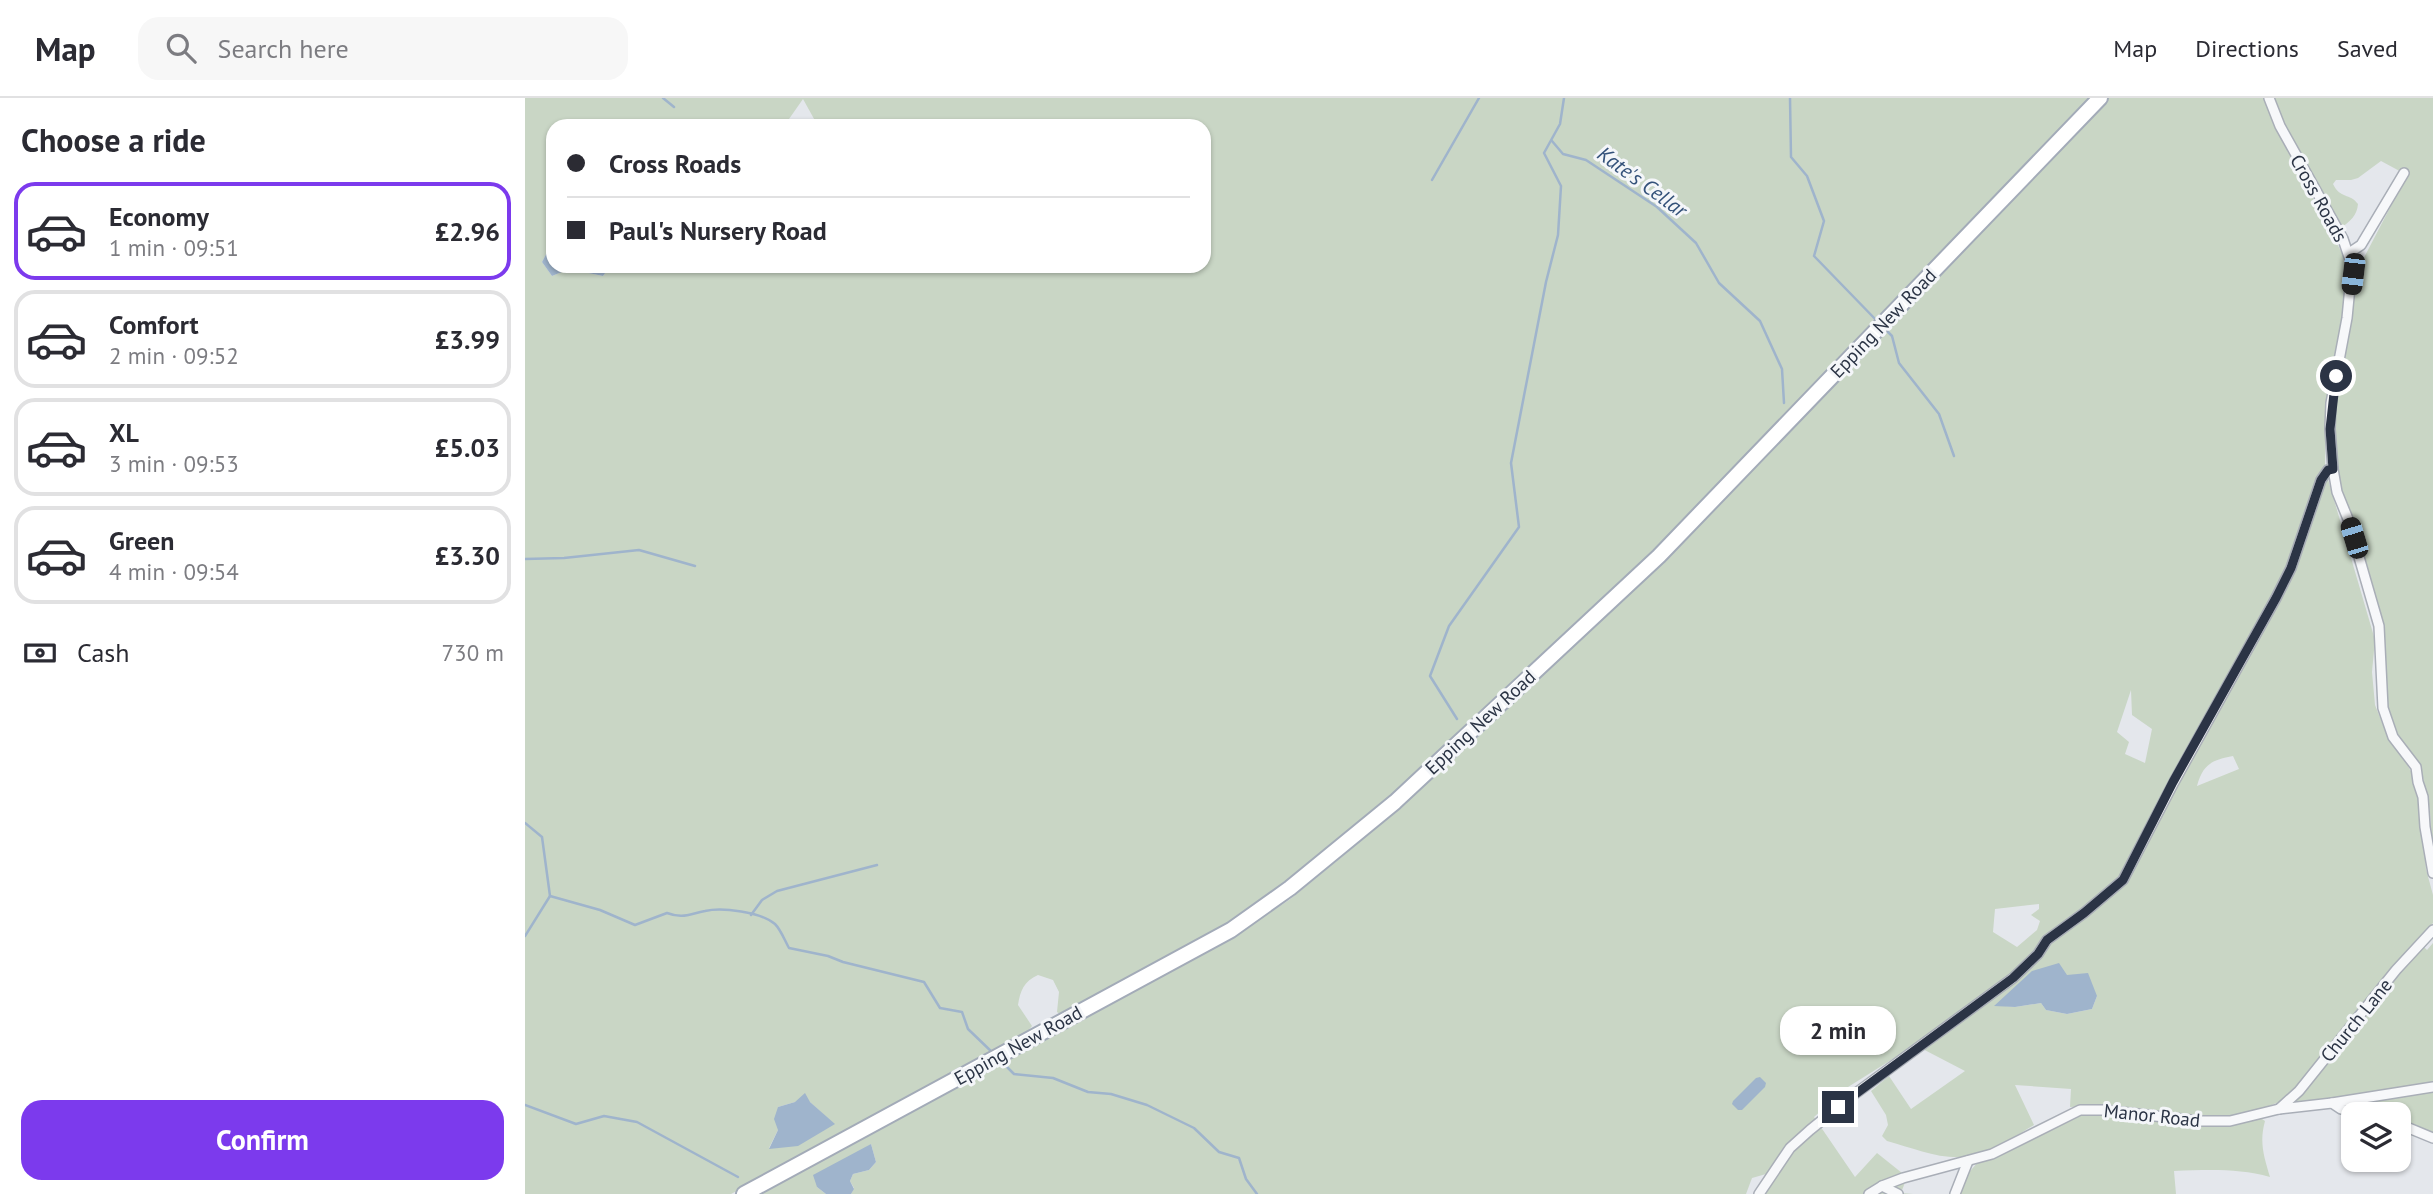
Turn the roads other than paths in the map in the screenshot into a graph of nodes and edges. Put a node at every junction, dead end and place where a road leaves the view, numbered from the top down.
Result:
1 (2100, 98) edge
2 (2269, 98) edge
3 (2404, 173) dead end
4 (2349, 253) junction
5 (2333, 469) junction
6 (2433, 873) edge
7 (2433, 930) edge
8 (2433, 1087) edge
9 (2332, 1104) junction
10 (2279, 1109) junction
11 (2341, 1109) edge
12 (2411, 1129) edge
13 (2433, 1138) edge
14 (1968, 1161) junction
15 (1882, 1185) junction
16 (744, 1194) edge
17 (1759, 1194) edge
18 (1869, 1194) edge
19 (1898, 1194) edge
20 (1955, 1194) edge

1 - 16 main road, Epping New Road
2 - 4 street, Cross Roads
3 - 4 street
4 - 5 street, Cross Roads
5 - 6 street, Cross Roads
5 - 17 street
7 - 10 street, Church Lane
8 - 9 street
9 - 10 street, Manor Road
9 - 11 street, Manor Road
10 - 14 street, Manor Road
12 - 13 street
14 - 15 street, Manor Road
14 - 20 street
15 - 18 street, Manor Road
15 - 19 street

